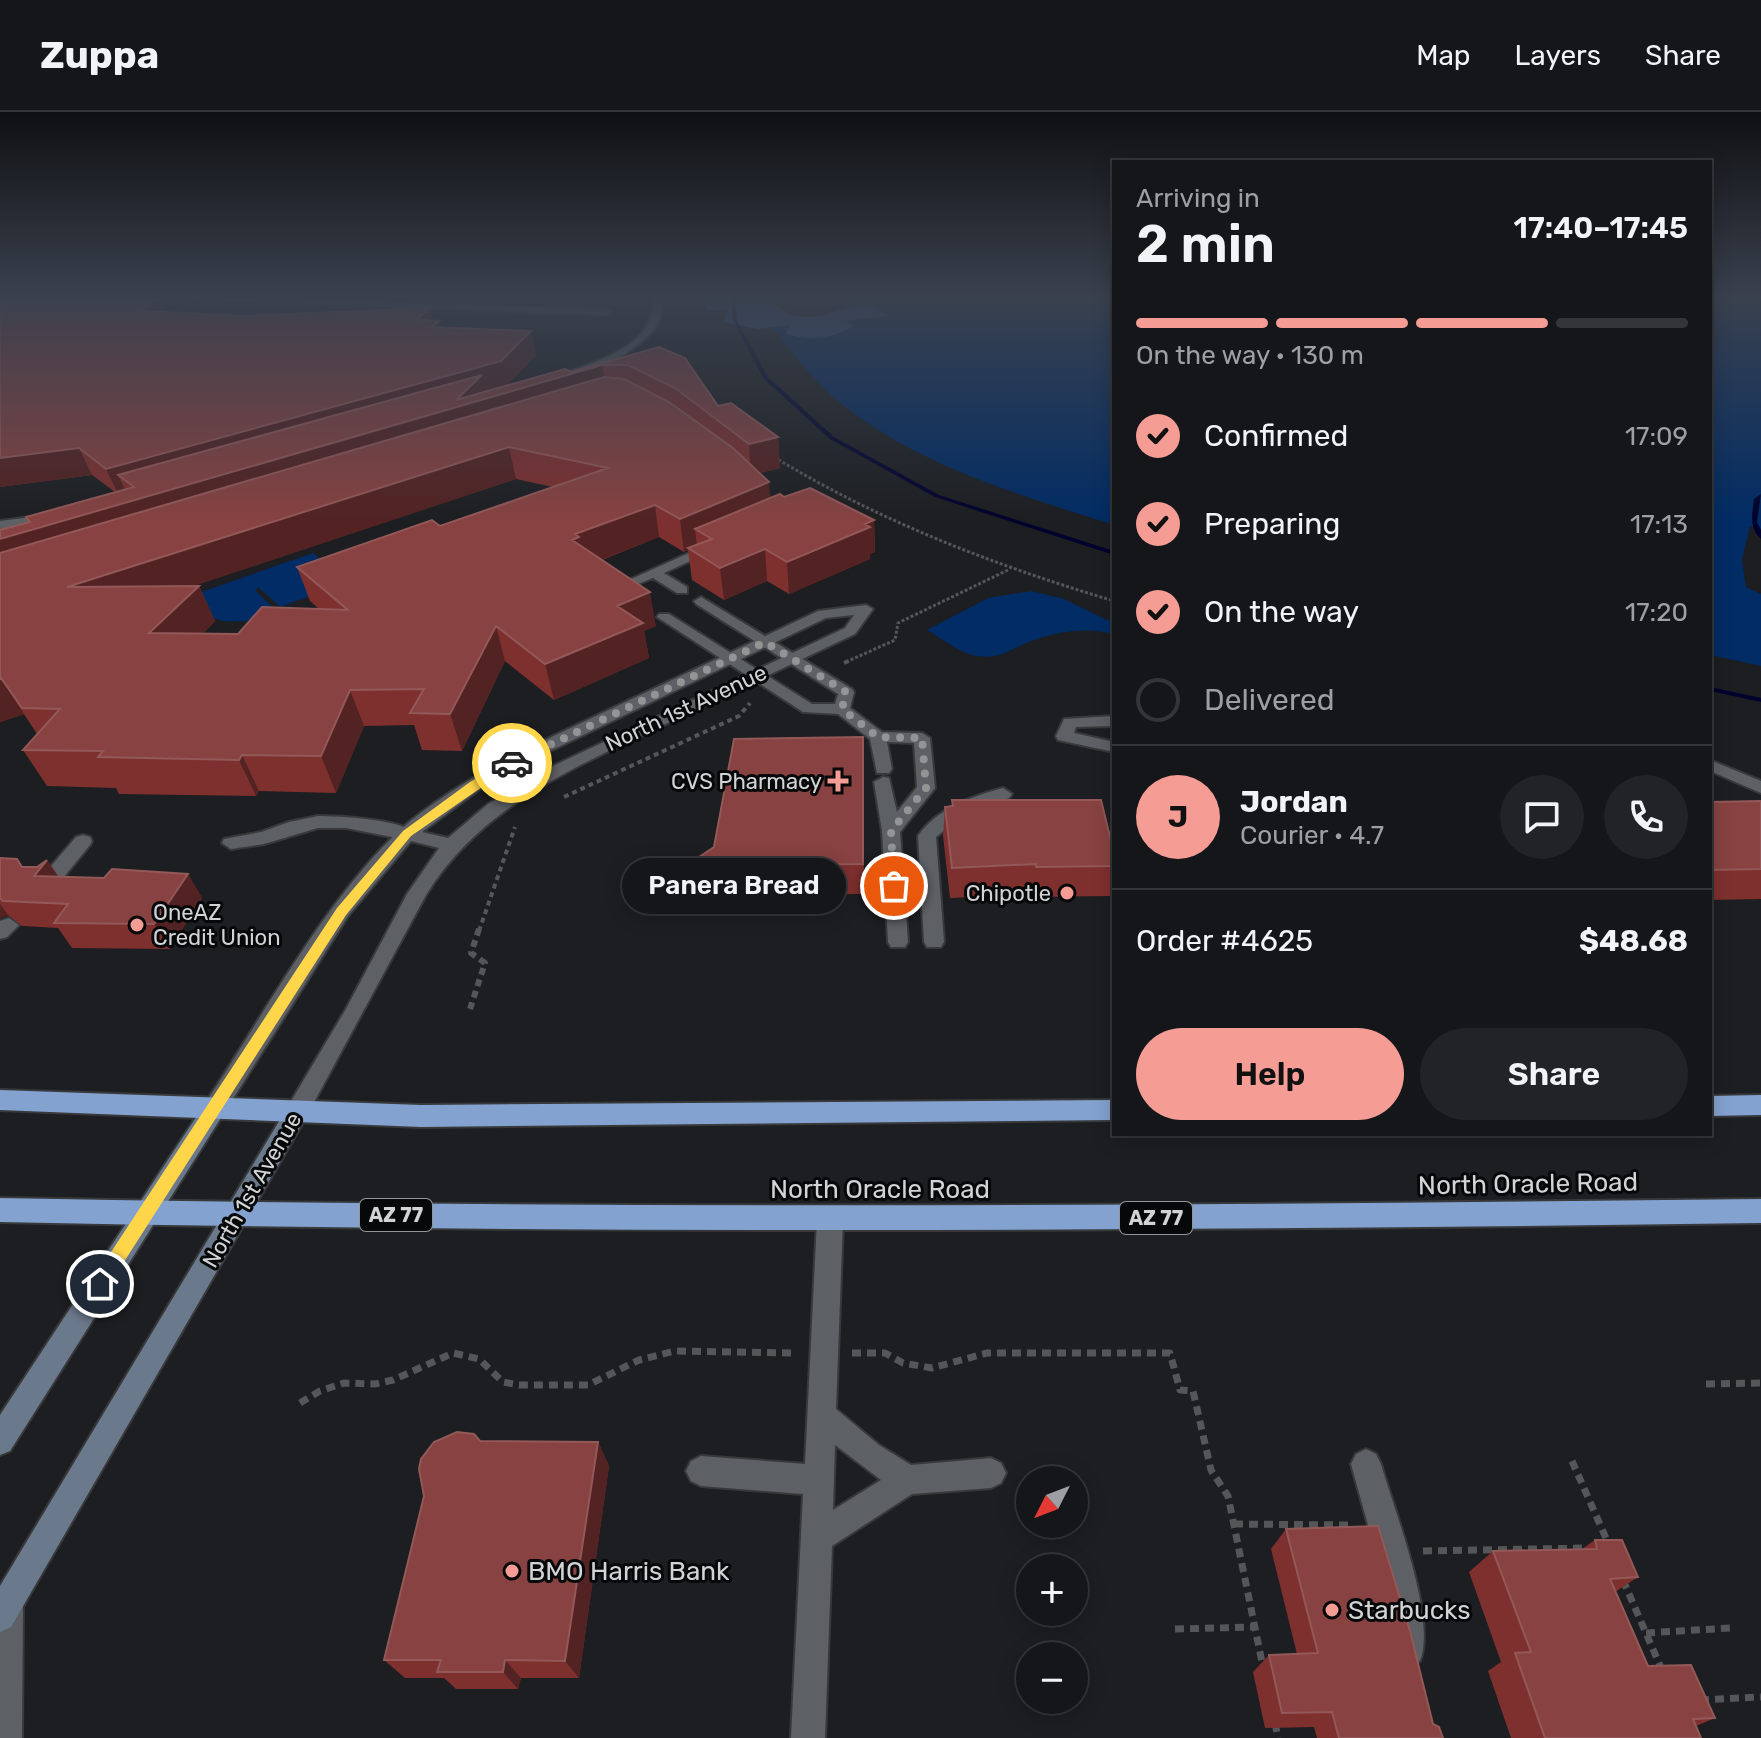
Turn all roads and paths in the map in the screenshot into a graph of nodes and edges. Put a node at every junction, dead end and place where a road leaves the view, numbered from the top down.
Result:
1 (575, 372) edge
2 (552, 381) edge
3 (763, 449) edge
4 (64, 516) edge
5 (0, 525) edge
6 (734, 538) edge
7 (1010, 569) junction
8 (654, 573) junction
9 (682, 590) dead end
10 (637, 600) edge
11 (1112, 600) edge
12 (701, 601) dead end
13 (664, 617) dead end
14 (701, 621) junction
15 (765, 642) junction
16 (729, 658) junction
17 (792, 659) junction
18 (836, 667) dead end
19 (756, 676) junction
20 (751, 703) dead end
21 (842, 709) junction
22 (1112, 721) edge
23 (878, 737) junction
24 (1112, 748) edge
25 (1712, 766) edge
26 (1761, 788) edge
27 (1003, 794) dead end
28 (553, 802) dead end
29 (527, 818) dead end
30 (891, 831) junction
31 (407, 834) junction
32 (83, 841) dead end
33 (231, 843) dead end
34 (452, 845) junction
35 (47, 884) edge
36 (898, 942) dead end
37 (934, 942) dead end
38 (470, 1009) dead end
39 (0, 1100) edge
40 (1761, 1105) edge
41 (216, 1106) junction
42 (1712, 1106) edge
43 (298, 1110) junction
44 (1112, 1110) edge
45 (0, 1210) edge
46 (1761, 1211) edge
47 (240, 1213) junction
48 (144, 1214) junction
49 (830, 1220) junction
50 (824, 1353) junction
51 (1761, 1383) edge
52 (1706, 1384) dead end
53 (300, 1403) dead end
54 (821, 1415) junction
55 (0, 1441) edge
56 (1572, 1461) dead end
57 (1366, 1464) dead end
58 (701, 1471) dead end
59 (991, 1473) dead end
60 (818, 1480) junction
61 (908, 1480) junction
62 (816, 1538) junction
63 (1616, 1562) edge
64 (1622, 1576) edge
65 (4, 1610) edge
66 (1255, 1627) junction
67 (1730, 1628) dead end
68 (1175, 1629) dead end
69 (1646, 1633) junction
70 (1412, 1674) edge
71 (1664, 1674) edge
72 (1267, 1682) edge
73 (1761, 1697) edge
74 (1690, 1700) edge
75 (1273, 1710) edge
76 (5, 1738) edge
77 (808, 1738) edge
78 (1278, 1738) edge

1 - 2 street
3 - 7 path
4 - 5 street
6 - 8 street
7 - 11 path
7 - 18 path
8 - 9 street
8 - 10 street
12 - 14 street
13 - 14 street
14 - 15 street
14 - 16 street
15 - 16 street, North 1st Avenue
15 - 17 street
15 - 17 street, North 1st Avenue
16 - 19 street
16 - 31 street, North 1st Avenue
17 - 19 street, North 1st Avenue
17 - 21 street
19 - 21 street
19 - 34 street, North 1st Avenue
20 - 28 path
21 - 23 street
22 - 24 street
23 - 30 street
23 - 30 street
25 - 26 street
27 - 37 street
29 - 38 path
30 - 36 street
31 - 33 street
31 - 34 street
31 - 41 street, North 1st Avenue
32 - 35 street
34 - 43 street, North 1st Avenue
39 - 41 highway
40 - 42 highway
41 - 43 highway
41 - 48 main road, North 1st Avenue
43 - 44 highway
43 - 47 main road, North 1st Avenue
45 - 48 highway, North Oracle Road / AZ 77
46 - 49 highway, North Oracle Road / AZ 77
47 - 48 highway, North Oracle Road / AZ 77
47 - 49 highway, North Oracle Road / AZ 77
47 - 65 main road, North 1st Avenue
48 - 55 main road, North 1st Avenue
49 - 50 street
50 - 53 path
50 - 54 street
50 - 66 path
51 - 52 path
54 - 60 street
54 - 61 street
56 - 63 path
57 - 70 street
58 - 60 street
59 - 61 street
60 - 62 street
61 - 62 street
62 - 77 street
64 - 69 path
65 - 76 street
66 - 68 path
66 - 72 path
67 - 69 path
69 - 71 path
73 - 74 path
75 - 78 path

